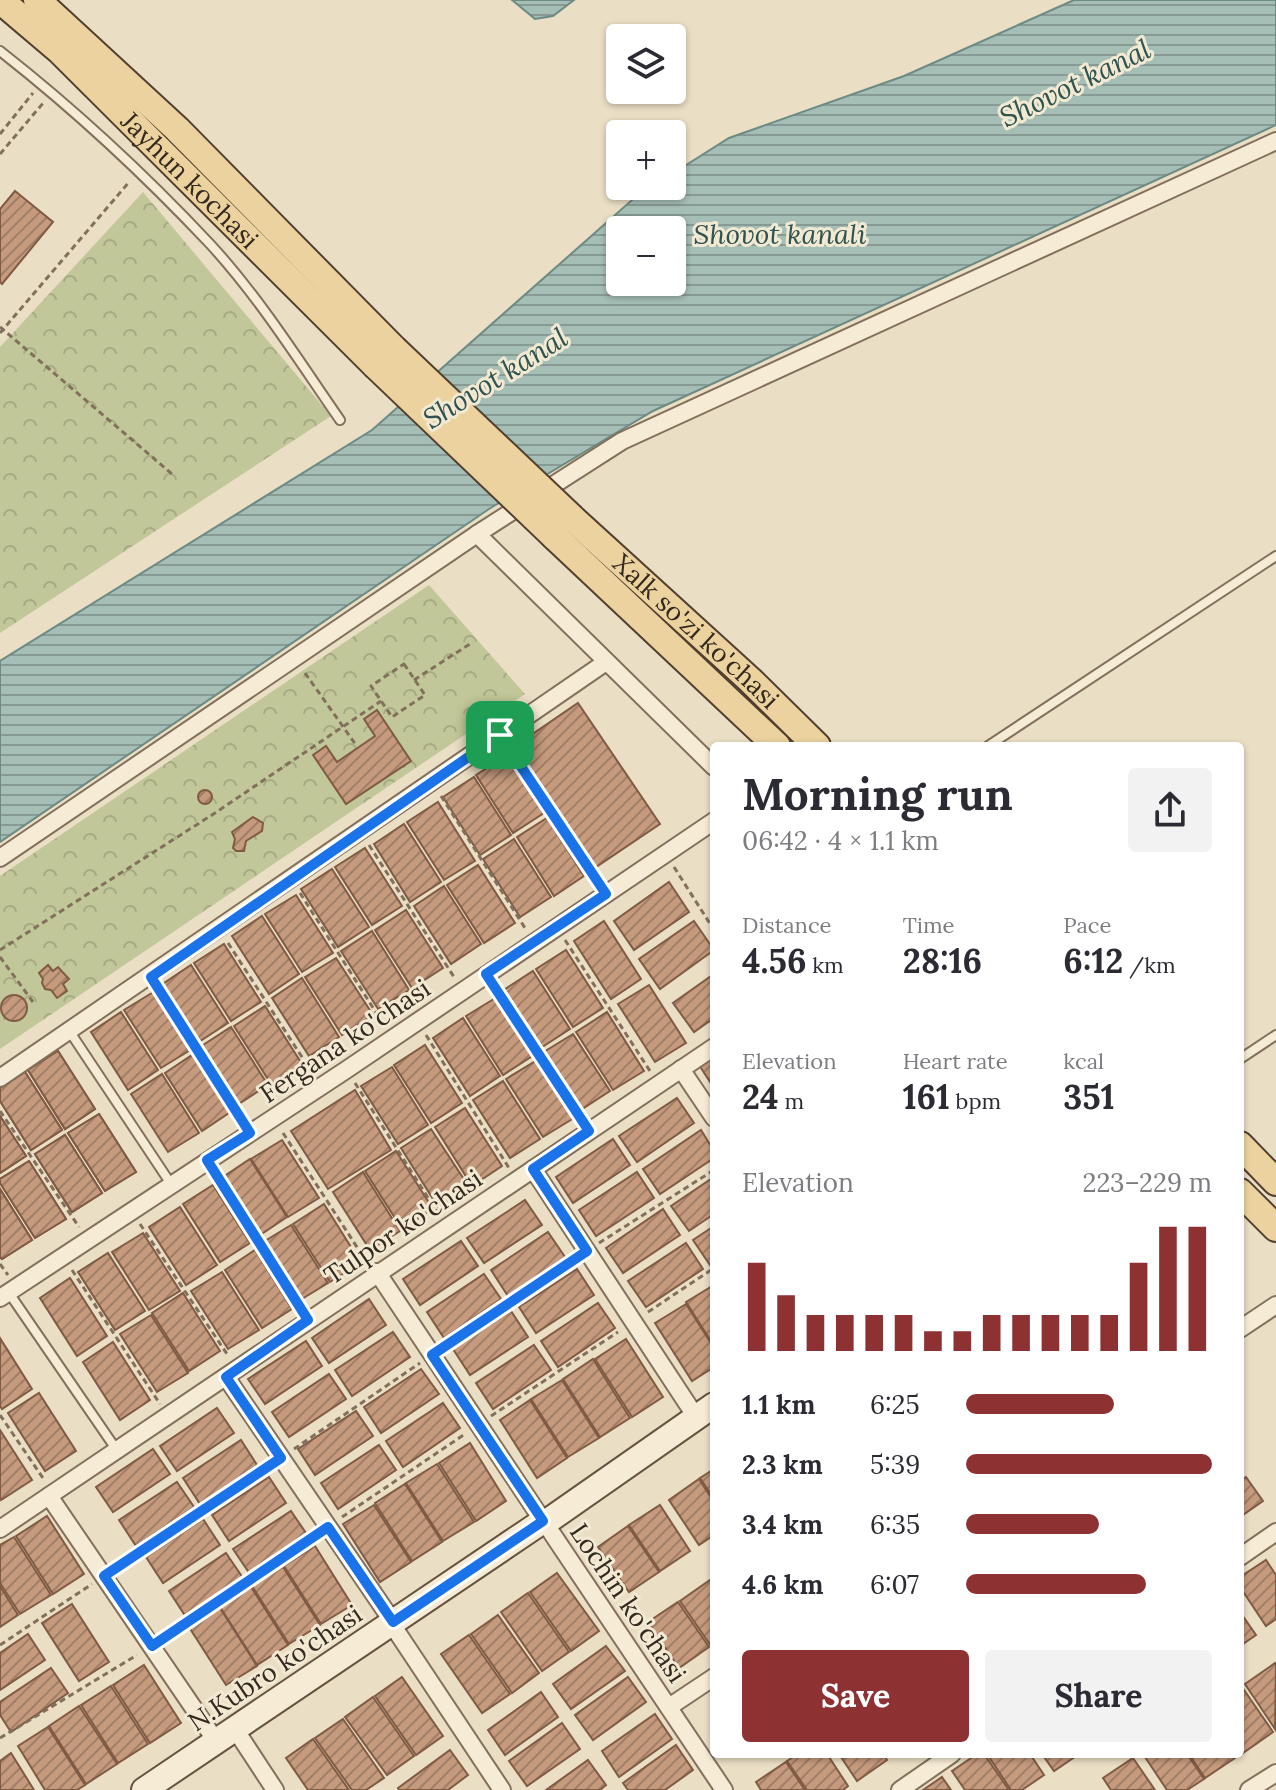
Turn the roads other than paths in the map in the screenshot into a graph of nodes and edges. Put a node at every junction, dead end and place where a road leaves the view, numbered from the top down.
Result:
1 (0, 0) edge
2 (37, 0) edge
3 (0, 51) edge
4 (1276, 141) edge
5 (384, 357) junction
6 (340, 420) dead end
7 (563, 527) junction
8 (477, 534) junction
9 (1276, 556) edge
10 (606, 662) junction
11 (773, 742) edge
12 (813, 742) edge
13 (994, 742) edge
14 (710, 763) edge
15 (710, 824) edge
16 (0, 858) edge
17 (70, 1032) junction
18 (1276, 1035) edge
19 (710, 1050) edge
20 (1244, 1056) edge
21 (681, 1069) junction
22 (0, 1078) edge
23 (710, 1112) edge
24 (1244, 1149) edge
25 (533, 1169) junction
26 (1276, 1182) edge
27 (171, 1184) junction
28 (1244, 1196) edge
29 (1276, 1228) edge
30 (376, 1273) junction
31 (4, 1295) edge
32 (1276, 1305) edge
33 (1244, 1326) edge
34 (232, 1373) junction
35 (705, 1411) edge
36 (116, 1449) junction
37 (51, 1494) junction
38 (544, 1522) junction
39 (0, 1529) edge
40 (1276, 1532) edge
41 (1244, 1554) edge
42 (392, 1623) junction
43 (710, 1680) edge
44 (669, 1707) junction
45 (226, 1735) junction
46 (946, 1758) edge
47 (1276, 1773) edge
48 (144, 1790) edge
49 (275, 1790) edge
50 (502, 1790) edge
51 (724, 1790) edge
52 (900, 1790) edge
53 (1249, 1790) edge

1 - 5 main road, Jayhun kochasi
2 - 5 main road, Jayhun kochasi
3 - 6 lane
4 - 8 street
5 - 7 main road, bridge
7 - 11 main road, Xalk so'zi ko'chasi
7 - 12 main road, Xalk so'zi ko'chasi
8 - 10 street
8 - 16 street
9 - 13 lane
10 - 14 street
10 - 17 street
15 - 27 street, Fergana ko'chasi
17 - 22 street
17 - 27 lane
18 - 20 lane
19 - 21 street, Tulpor ko'chasi
21 - 23 street
21 - 25 street, Tulpor ko'chasi
24 - 26 main road
25 - 30 street, Tulpor ko'chasi
25 - 35 street
27 - 31 street, Fergana ko'chasi
28 - 29 main road
30 - 34 street, Tulpor ko'chasi
30 - 38 street, Lochin ko'chasi
31 - 36 lane
32 - 33 street
34 - 36 street, Tulpor ko'chasi
34 - 42 street
35 - 38 street, N.Kubro ko'chasi
36 - 37 street, Tulpor ko'chasi
37 - 39 street, Tulpor ko'chasi
37 - 45 street
38 - 42 street, N.Kubro ko'chasi
38 - 44 street, Lochin ko'chasi
40 - 41 street
42 - 45 street, N.Kubro ko'chasi
42 - 50 street
43 - 44 street
44 - 51 street, Lochin ko'chasi
45 - 48 street, N.Kubro ko'chasi
45 - 49 street
46 - 52 street
47 - 53 street

